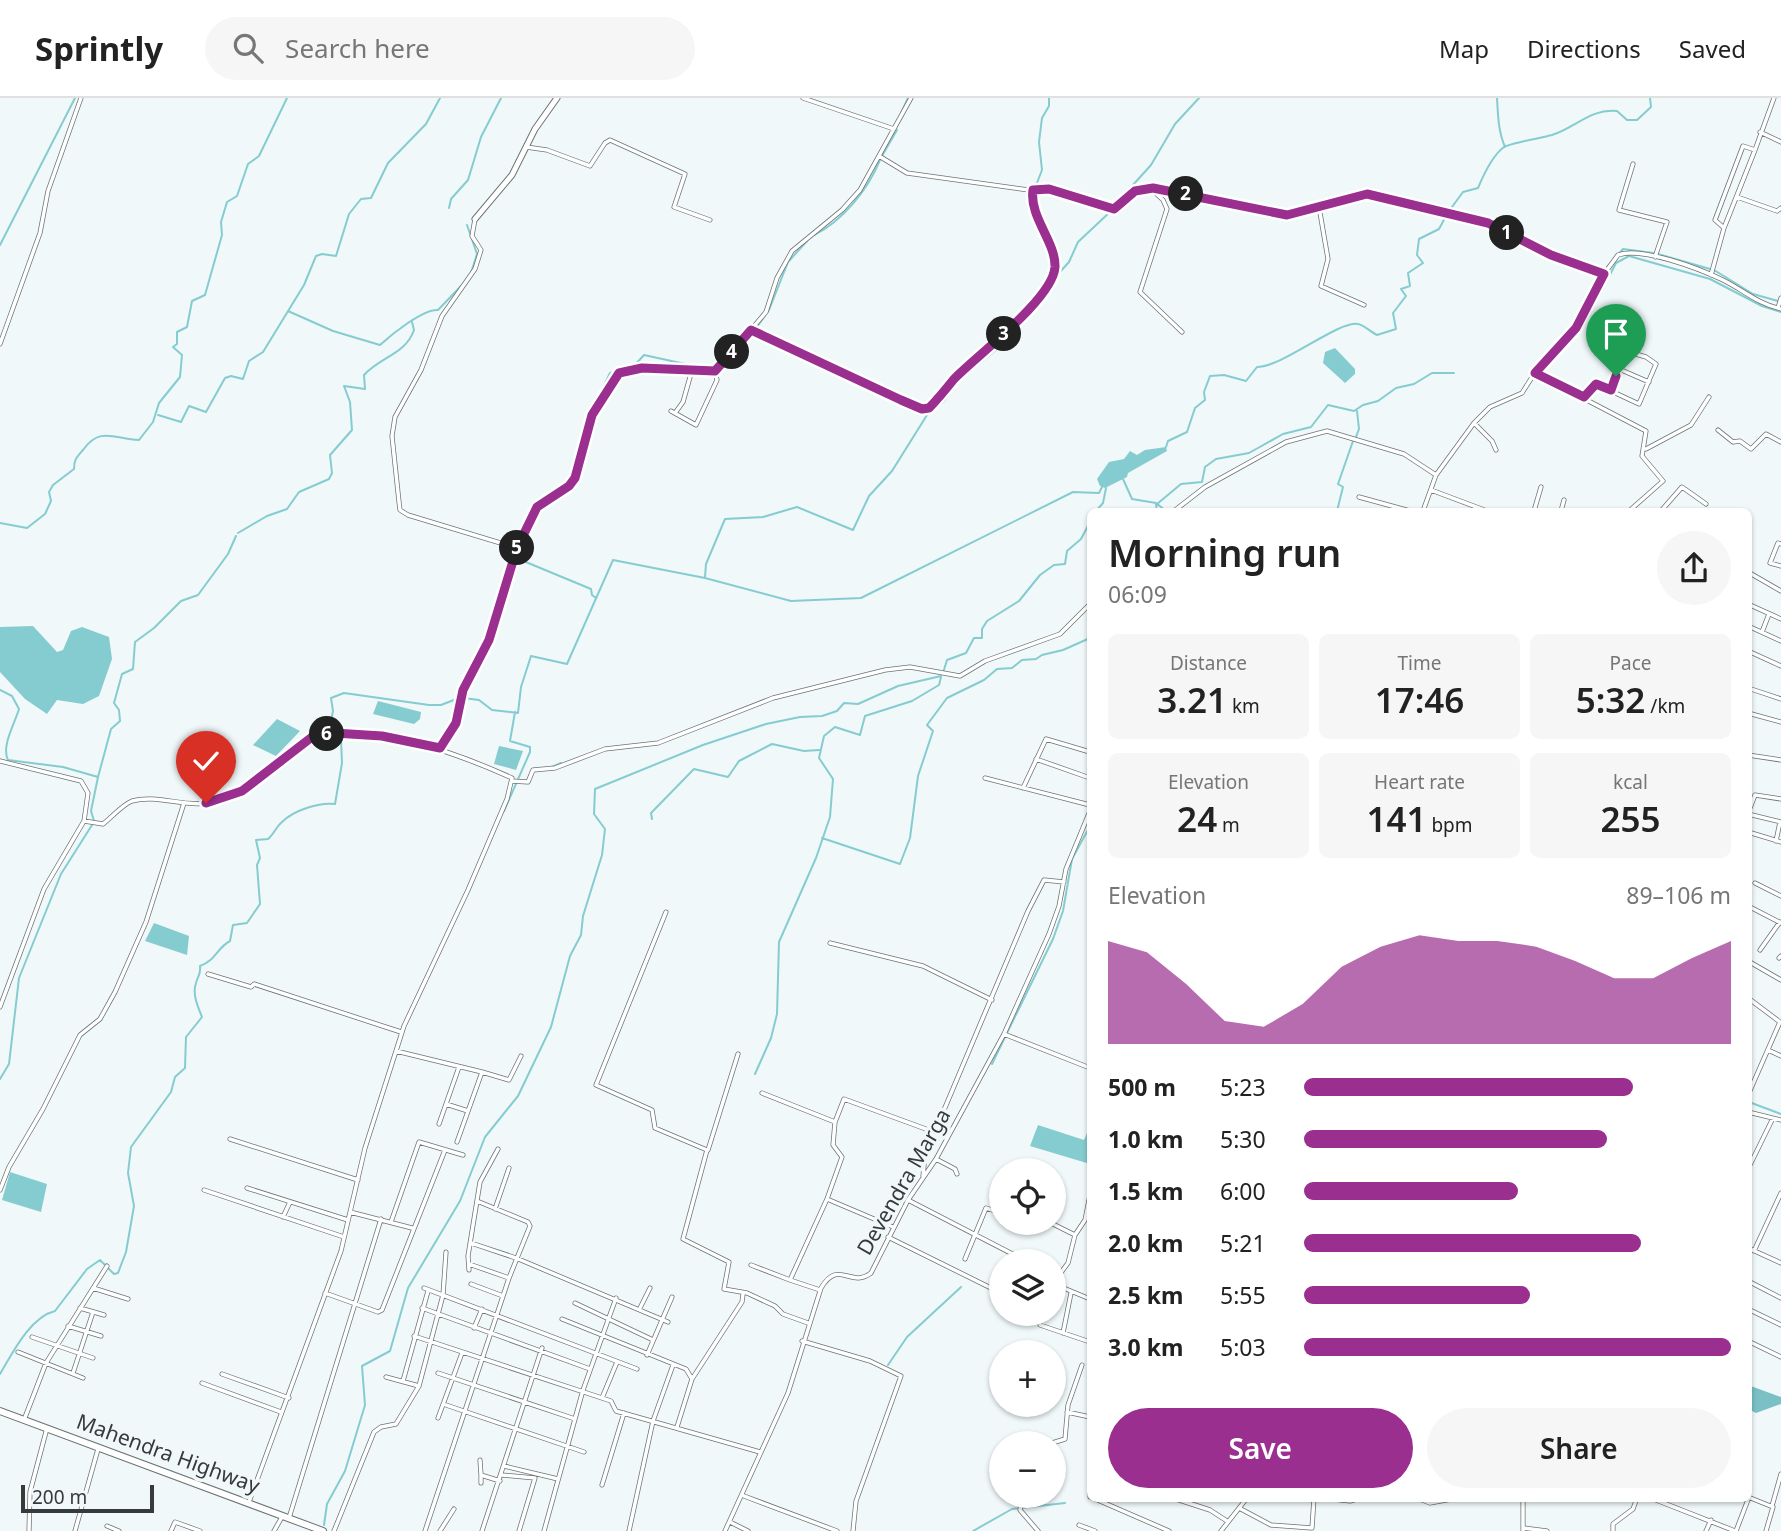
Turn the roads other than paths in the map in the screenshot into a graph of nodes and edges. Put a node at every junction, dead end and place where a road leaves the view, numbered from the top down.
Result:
1 (81, 98) edge
2 (557, 98) edge
3 (803, 98) edge
4 (911, 98) edge
5 (1774, 98) edge
6 (895, 129) junction
7 (1760, 132) junction
8 (1781, 142) edge
9 (526, 147) junction
10 (1755, 150) junction
11 (879, 156) junction
12 (1633, 164) dead end
13 (1150, 188) junction
14 (1033, 190) junction
15 (1737, 197) junction
16 (1319, 206) junction
17 (1781, 208) edge
18 (475, 219) joint
19 (710, 220) dead end
20 (1724, 228) junction
21 (1655, 257) junction
22 (1604, 274) junction
23 (1711, 275) junction
24 (1781, 298) edge
25 (1364, 305) dead end
26 (1780, 308) edge
27 (751, 330) junction
28 (1182, 332) dead end
29 (0, 344) edge
30 (1619, 369) junction
31 (692, 370) junction
32 (715, 371) junction
33 (1535, 373) junction
34 (1649, 382) junction
35 (1611, 390) junction
36 (1584, 397) junction
37 (1709, 397) dead end
38 (1474, 423) junction
39 (1717, 430) dead end
40 (1781, 442) edge
41 (1646, 449) junction
42 (1496, 450) dead end
43 (1436, 475) junction
44 (1541, 487) dead end
45 (1431, 490) junction
46 (1359, 497) dead end
47 (1564, 500) dead end
48 (1706, 504) dead end
49 (1178, 508) edge
50 (1399, 508) edge
51 (1424, 508) edge
52 (1479, 508) edge
53 (1535, 508) edge
54 (1562, 508) edge
55 (1632, 508) edge
56 (1664, 508) edge
57 (1781, 544) edge
58 (517, 548) junction
59 (1781, 566) edge
60 (1752, 574) edge
61 (1781, 591) edge
62 (1752, 606) edge
63 (1087, 607) edge
64 (1769, 614) junction
65 (1781, 619) edge
66 (1752, 628) edge
67 (1762, 632) junction
68 (1781, 641) edge
69 (1752, 653) edge
70 (1781, 666) edge
71 (1752, 689) edge
72 (1781, 699) edge
73 (1752, 714) edge
74 (1781, 722) edge
75 (440, 748) junction
76 (1087, 750) edge
77 (1752, 756) edge
78 (1036, 759) junction
79 (1781, 760) edge
80 (0, 761) edge
81 (1087, 777) edge
82 (985, 778) dead end
83 (515, 782) junction
84 (1023, 788) junction
85 (1752, 795) edge
86 (1755, 795) junction
87 (1781, 799) edge
88 (184, 803) junction
89 (1752, 803) edge
90 (1087, 804) edge
91 (1752, 814) edge
92 (1087, 818) edge
93 (84, 821) junction
94 (1781, 822) edge
95 (1752, 833) edge
96 (1779, 842) edge
97 (1064, 882) junction
98 (1755, 883) dead end
99 (1781, 896) edge
100 (1752, 908) edge
101 (666, 912) dead end
102 (1781, 923) edge
103 (830, 943) dead end
104 (1760, 950) dead end
105 (1752, 963) edge
106 (208, 974) dead end
107 (1781, 981) edge
108 (992, 1000) junction
109 (1752, 1001) edge
110 (0, 1007) edge
111 (1780, 1023) edge
112 (402, 1032) junction
113 (1003, 1034) junction
114 (1768, 1050) junction
115 (396, 1051) junction
116 (738, 1054) dead end
117 (521, 1056) dead end
118 (1781, 1056) edge
119 (459, 1067) junction
120 (1087, 1067) edge
121 (482, 1072) junction
122 (1752, 1086) edge
123 (762, 1093) dead end
124 (446, 1104) junction
125 (468, 1111) junction
126 (1752, 1113) edge
127 (1773, 1118) junction
128 (1781, 1120) edge
129 (835, 1122) junction
130 (439, 1124) dead end
131 (934, 1132) junction
132 (230, 1139) dead end
133 (457, 1142) dead end
134 (498, 1149) dead end
135 (445, 1150) junction
136 (708, 1152) junction
137 (463, 1155) dead end
138 (936, 1159) junction
139 (1752, 1161) edge
140 (509, 1168) dead end
141 (957, 1174) dead end
142 (923, 1178) junction
143 (358, 1180) junction
144 (247, 1188) dead end
145 (0, 1190) edge
146 (204, 1190) dead end
147 (1781, 1192) edge
148 (827, 1199) junction
149 (908, 1200) junction
150 (477, 1201) junction
151 (290, 1202) junction
152 (495, 1209) junction
153 (989, 1210) edge
154 (1087, 1210) edge
155 (350, 1212) junction
156 (283, 1217) junction
157 (381, 1219) junction
158 (348, 1220) junction
159 (391, 1222) junction
160 (893, 1227) junction
161 (412, 1228) junction
162 (1066, 1230) edge
163 (974, 1234) junction
164 (1075, 1235) junction
165 (344, 1237) junction
166 (888, 1237) junction
167 (471, 1243) junction
168 (1003, 1249) edge
169 (1754, 1251) joint
170 (446, 1252) dead end
171 (516, 1258) junction
172 (965, 1259) dead end
173 (1781, 1263) edge
174 (469, 1264) junction
175 (751, 1265) dead end
176 (1066, 1265) edge
177 (107, 1266) dead end
178 (470, 1270) dead end
179 (509, 1278) junction
180 (790, 1280) junction
181 (1752, 1283) edge
182 (471, 1284) dead end
183 (989, 1287) edge
184 (93, 1288) junction
185 (650, 1288) dead end
186 (820, 1290) junction
187 (1066, 1290) edge
188 (325, 1293) junction
189 (1071, 1293) junction
190 (743, 1294) junction
191 (443, 1295) junction
192 (503, 1296) junction
193 (616, 1297) junction
194 (673, 1297) dead end
195 (1087, 1298) edge
196 (1781, 1298) edge
197 (128, 1299) dead end
198 (353, 1303) junction
199 (575, 1303) dead end
200 (422, 1307) junction
201 (80, 1308) junction
202 (639, 1308) junction
203 (482, 1309) junction
204 (1752, 1311) edge
205 (93, 1312) junction
206 (438, 1312) junction
207 (497, 1314) junction
208 (104, 1315) dead end
209 (562, 1319) dead end
210 (608, 1319) junction
211 (662, 1319) junction
212 (668, 1322) dead end
213 (808, 1323) junction
214 (1781, 1325) edge
215 (68, 1326) junction
216 (1043, 1326) edge
217 (474, 1328) junction
218 (86, 1332) junction
219 (1063, 1333) junction
220 (490, 1334) junction
221 (101, 1336) dead end
222 (414, 1336) junction
223 (601, 1336) junction
224 (32, 1337) dead end
225 (430, 1339) junction
226 (653, 1340) junction
227 (802, 1341) junction
228 (1087, 1341) edge
229 (1752, 1343) edge
230 (56, 1346) junction
231 (542, 1350) junction
232 (18, 1352) dead end
233 (79, 1353) junction
234 (462, 1353) junction
235 (595, 1354) junction
236 (647, 1354) junction
237 (93, 1357) dead end
238 (482, 1357) junction
239 (1781, 1357) edge
240 (617, 1362) junction
241 (46, 1363) junction
242 (673, 1365) junction
243 (1082, 1365) dead end
244 (590, 1369) junction
245 (636, 1369) dead end
246 (72, 1373) junction
247 (438, 1373) dead end
248 (222, 1374) dead end
249 (386, 1377) dead end
250 (533, 1377) junction
251 (83, 1378) dead end
252 (454, 1378) junction
253 (692, 1380) junction
254 (403, 1381) junction
255 (202, 1383) dead end
256 (473, 1384) junction
257 (419, 1386) junction
258 (583, 1390) junction
259 (289, 1398) junction
260 (602, 1398) junction
261 (525, 1403) junction
262 (446, 1405) junction
263 (464, 1410) junction
264 (0, 1411) edge
265 (281, 1412) junction
266 (1067, 1412) junction
267 (624, 1413) junction
268 (1087, 1415) edge
269 (438, 1418) dead end
270 (575, 1419) junction
271 (23, 1420) junction
272 (653, 1420) junction
273 (677, 1427) junction
274 (517, 1428) junction
275 (47, 1429) junction
276 (1066, 1431) edge
277 (567, 1446) junction
278 (98, 1447) junction
279 (584, 1452) dead end
280 (760, 1453) junction
281 (480, 1460) dead end
282 (504, 1466) junction
283 (1781, 1474) edge
284 (481, 1475) junction
285 (558, 1479) junction
286 (500, 1481) junction
287 (481, 1483) dead end
288 (602, 1485) dead end
289 (498, 1490) junction
290 (743, 1497) junction
291 (1752, 1498) edge
292 (249, 1502) junction
293 (1102, 1502) edge
294 (1185, 1502) edge
295 (1244, 1502) edge
296 (1314, 1502) edge
297 (1523, 1502) edge
298 (1636, 1502) edge
299 (1662, 1502) edge
300 (1747, 1502) edge
301 (1772, 1506) junction
302 (1020, 1508) edge
303 (1239, 1508) junction
304 (454, 1509) dead end
305 (286, 1517) junction
306 (1711, 1520) junction
307 (1227, 1521) junction
308 (730, 1522) junction
309 (1079, 1525) dead end
310 (107, 1526) dead end
311 (1523, 1530) edge
312 (29, 1531) edge
313 (75, 1531) edge
314 (119, 1531) edge
315 (171, 1531) edge
316 (200, 1531) edge
317 (274, 1531) edge
318 (323, 1531) edge
319 (334, 1531) edge
320 (425, 1531) edge
321 (440, 1531) edge
322 (482, 1531) edge
323 (519, 1531) edge
324 (544, 1531) edge
325 (628, 1531) edge
326 (724, 1531) edge
327 (748, 1531) edge
328 (837, 1531) edge
329 (853, 1531) edge
330 (1038, 1531) edge
331 (1095, 1531) edge
332 (1169, 1531) edge
333 (1221, 1531) edge
334 (1547, 1531) edge
335 (1613, 1531) edge
336 (1706, 1531) edge
337 (1735, 1531) edge
338 (1766, 1531) edge

1 - 29 street
2 - 9 street
3 - 6 street
4 - 6 street
5 - 7 street
6 - 11 street
7 - 8 street
7 - 10 street
9 - 18 street
9 - 19 street
10 - 15 street
10 - 20 street
11 - 14 street
11 - 27 street
12 - 21 street
13 - 14 street
13 - 16 street
13 - 28 street
14 - 27 street
15 - 17 street
15 - 20 street
16 - 22 street
16 - 25 street
18 - 58 street
20 - 23 street
21 - 22 street
21 - 23 street
22 - 33 street
23 - 26 street
24 - 26 street
27 - 32 street
30 - 34 street
30 - 34 street
30 - 35 street
31 - 32 street
31 - 32 street
31 - 58 street
33 - 36 street
33 - 38 street
34 - 35 street
35 - 36 street
36 - 41 street
37 - 41 street
38 - 42 street
38 - 43 street
39 - 40 street
41 - 55 street
43 - 45 street
43 - 49 street
44 - 53 street
45 - 51 street
45 - 52 street
46 - 50 street
47 - 54 street
48 - 56 street
57 - 59 street
58 - 75 street
60 - 61 street
62 - 64 street
63 - 83 street
64 - 65 street
64 - 67 street
66 - 67 street
67 - 68 street
69 - 70 street
71 - 72 street
73 - 74 street
75 - 83 street
75 - 88 street
76 - 78 street
77 - 79 street
78 - 81 street
78 - 84 street
80 - 93 street
82 - 84 street
83 - 112 street
84 - 90 street
85 - 86 street
86 - 87 street
86 - 89 street
88 - 93 street
88 - 145 street
91 - 94 street
92 - 97 street, Devendra Marga
93 - 110 street
94 - 96 street
95 - 96 street
97 - 108 street
97 - 113 street, Devendra Marga
98 - 99 street
100 - 102 street
101 - 136 street
102 - 104 street
103 - 108 street
105 - 107 street
106 - 112 street
108 - 131 street
109 - 111 street
111 - 114 street
112 - 115 street
113 - 120 street
113 - 138 street, Devendra Marga
114 - 118 street
114 - 122 street
115 - 119 street
115 - 143 street
116 - 136 street
117 - 121 street
119 - 121 street
119 - 124 street
121 - 125 street
123 - 129 street
124 - 125 street
124 - 130 street
125 - 133 street
126 - 127 street
127 - 128 street
127 - 139 street
129 - 131 street
129 - 148 street
131 - 142 street
132 - 143 street
134 - 150 street
135 - 137 street
135 - 159 street
135 - 161 street
136 - 190 street
138 - 141 street
138 - 142 street, Devendra Marga
140 - 152 street
142 - 149 street, Devendra Marga
143 - 155 street
144 - 151 street
146 - 156 street
147 - 169 street
148 - 160 street
148 - 180 street
149 - 160 street, Devendra Marga
149 - 163 street
150 - 152 street
150 - 167 street
151 - 156 street
151 - 158 street
152 - 171 street
153 - 163 street
154 - 164 street
155 - 157 street
155 - 158 street
156 - 165 street
157 - 159 street
157 - 198 street
158 - 165 street
159 - 161 street
160 - 166 street, Devendra Marga
161 - 198 street
162 - 164 street
163 - 168 street
163 - 172 street
164 - 176 street
165 - 188 street
166 - 183 street
166 - 186 street, Devendra Marga
167 - 171 street
167 - 174 street
169 - 173 street
170 - 191 street
171 - 179 street
171 - 193 street
174 - 178 street
174 - 179 street
175 - 180 street
177 - 184 street
179 - 192 street
180 - 186 street
181 - 196 street
182 - 192 street
184 - 197 street
184 - 201 street
185 - 202 street
186 - 213 street
187 - 189 street
188 - 198 street
188 - 259 street
189 - 195 street
189 - 219 street
190 - 213 street
190 - 253 street
191 - 200 street
191 - 203 street
191 - 206 street
192 - 207 street
193 - 202 street
193 - 210 street
194 - 211 street
198 - 305 street
199 - 210 street
200 - 206 street
200 - 222 street
201 - 205 street
201 - 215 street
202 - 211 street
203 - 207 street
203 - 217 street
204 - 214 street
205 - 208 street
205 - 218 street
206 - 217 street
206 - 225 street
207 - 220 street
207 - 235 street
209 - 223 street
210 - 223 street
210 - 226 street
211 - 212 street
211 - 226 street
213 - 227 street
215 - 218 street
215 - 230 street
216 - 219 street
217 - 220 street
218 - 221 street
218 - 233 street
219 - 228 street
220 - 231 street
220 - 238 street
222 - 225 street
222 - 254 street
223 - 235 street
223 - 236 street
224 - 230 street
225 - 234 street
225 - 257 street
226 - 236 street
227 - 280 street
227 - 329 street
229 - 239 street
230 - 233 street
230 - 241 street
231 - 244 street
231 - 250 street
232 - 241 street
233 - 237 street
233 - 246 street
234 - 238 street
234 - 252 street
235 - 240 street
235 - 244 street
236 - 242 street
238 - 250 street
238 - 256 street
240 - 245 street
240 - 260 street
241 - 246 street
241 - 271 street
242 - 253 street
242 - 272 street
243 - 266 street
244 - 258 street
246 - 251 street
247 - 252 street
248 - 259 street
249 - 254 street
250 - 258 street
250 - 261 street
252 - 256 street
252 - 262 street
253 - 273 street
254 - 257 street
255 - 265 street
256 - 261 street
256 - 263 street
257 - 319 street
258 - 260 street
258 - 270 street
259 - 265 street
260 - 267 street
261 - 270 street
261 - 274 street
262 - 263 street
262 - 269 street
263 - 274 street
263 - 320 street
264 - 271 highway, Mahendra Highway
265 - 292 street
266 - 268 street
266 - 276 street
267 - 272 street
267 - 288 street
270 - 277 street
271 - 275 highway, Mahendra Highway
272 - 273 street
272 - 325 street
273 - 280 street
274 - 277 street
274 - 282 street
275 - 278 highway, Mahendra Highway
275 - 312 street
277 - 279 street
277 - 285 street
278 - 292 highway, Mahendra Highway
278 - 313 street
280 - 290 street
281 - 284 street
282 - 285 street
282 - 286 street
283 - 301 street
284 - 286 street
284 - 287 street
285 - 324 street
286 - 289 street
289 - 322 street
289 - 323 street
290 - 308 street
290 - 328 street
291 - 301 street
292 - 305 highway, Mahendra Highway
293 - 332 street
294 - 307 street
295 - 303 street
296 - 303 street
297 - 311 street
298 - 335 street
299 - 306 street
300 - 337 street
301 - 338 street
302 - 330 street
303 - 307 street
304 - 321 street
305 - 317 street
305 - 318 highway, Mahendra Highway
306 - 336 street
306 - 337 street
307 - 333 street
308 - 326 street
308 - 327 street
309 - 331 street
310 - 314 street
311 - 334 street
315 - 316 street

